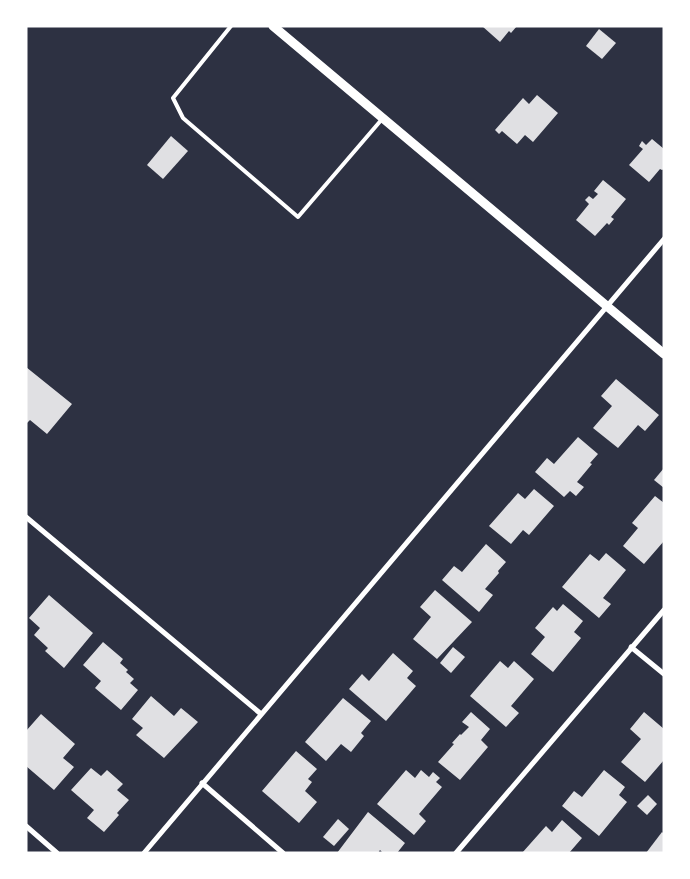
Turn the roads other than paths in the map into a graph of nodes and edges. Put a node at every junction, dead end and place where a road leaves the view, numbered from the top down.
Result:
1 (232, 26) edge
2 (274, 26) edge
3 (383, 118) junction
4 (664, 239) edge
5 (607, 305) junction
6 (664, 354) edge
7 (26, 517) edge
8 (664, 610) edge
9 (632, 647) junction
10 (664, 674) edge
11 (261, 714) junction
12 (202, 784) junction
13 (26, 826) edge
14 (57, 853) edge
15 (144, 853) edge
16 (283, 853) edge
17 (456, 853) edge

1 - 3 lane
2 - 3 street
3 - 5 street
4 - 5 street
5 - 6 street
5 - 11 street
7 - 11 street
8 - 9 street
9 - 10 street
9 - 17 street
11 - 12 street
12 - 15 street
12 - 16 street
13 - 14 street

